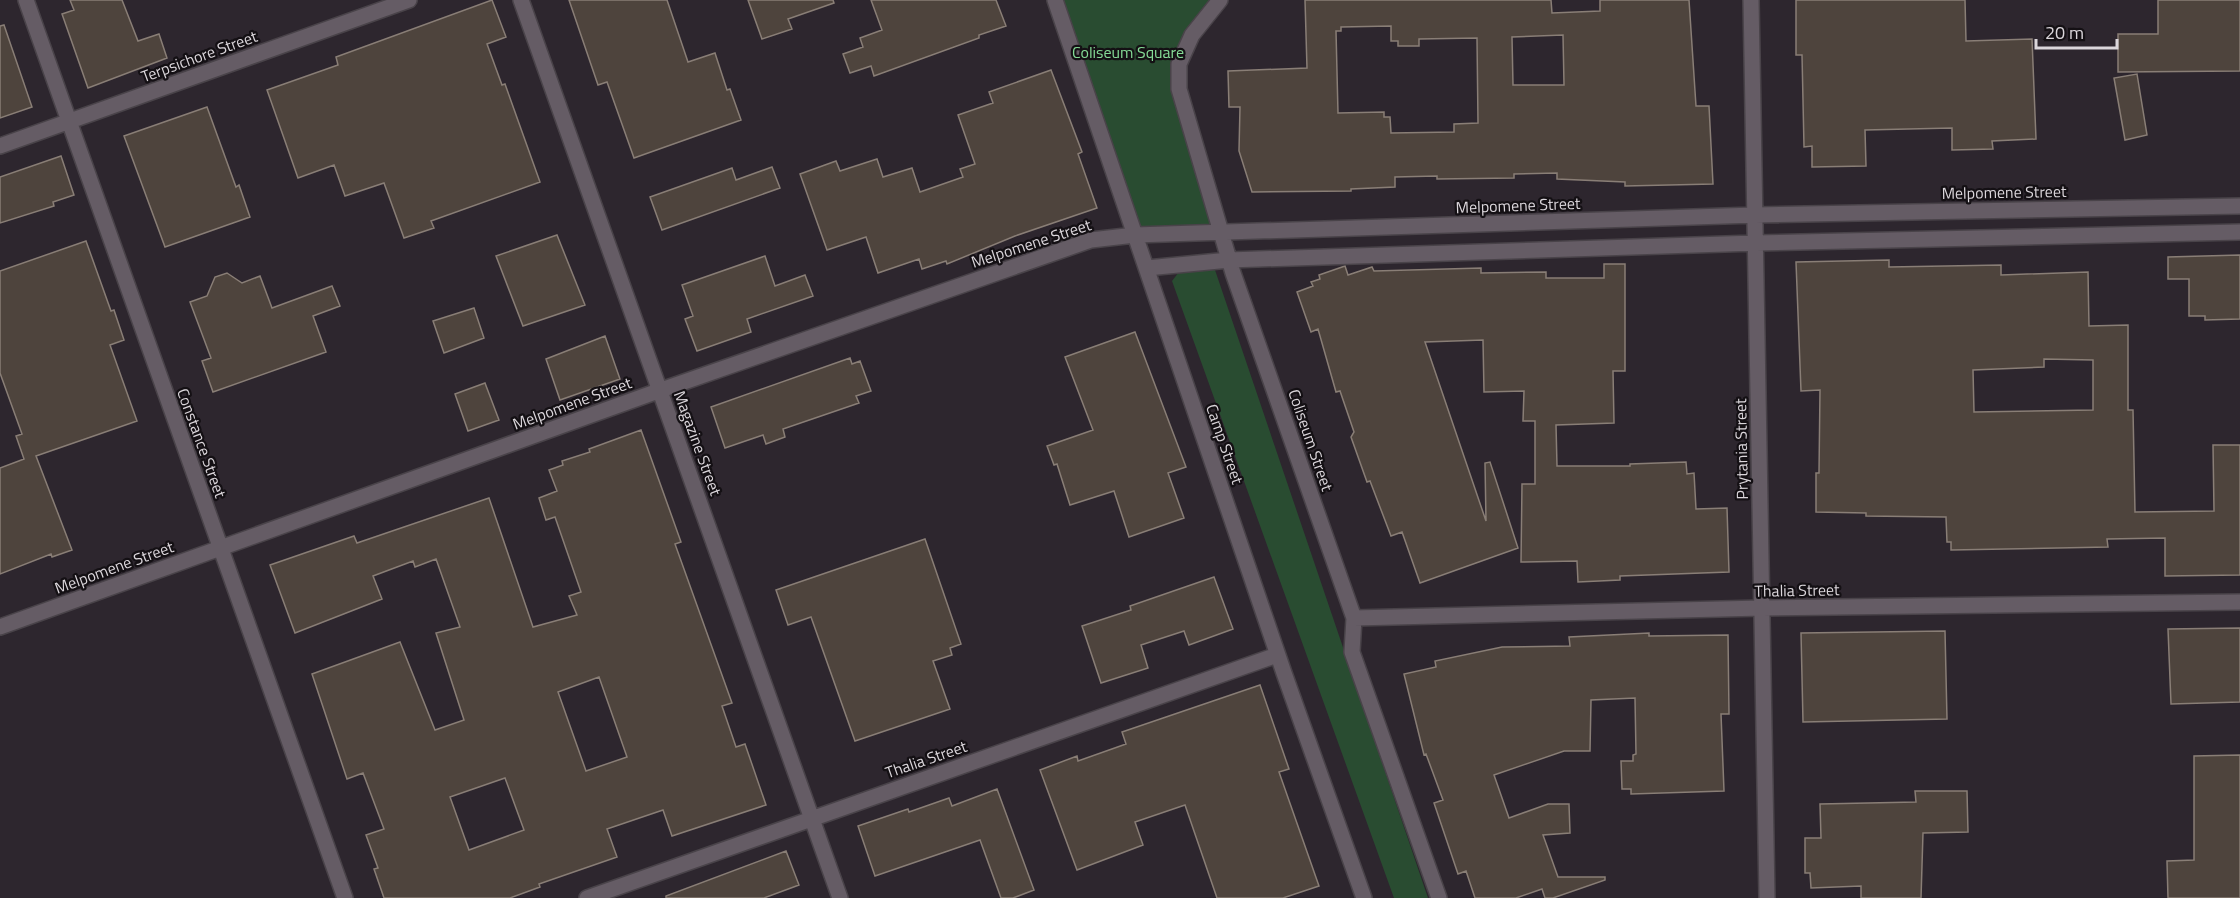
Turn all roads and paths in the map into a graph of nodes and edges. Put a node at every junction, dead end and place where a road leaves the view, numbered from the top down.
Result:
1 (26, 0) edge
2 (409, 0) edge
3 (520, 0) edge
4 (1055, 0) edge
5 (1220, 0) edge
6 (1750, 0) edge
7 (69, 121) junction
8 (0, 146) edge
9 (2240, 206) edge
10 (1755, 214) junction
11 (1221, 232) junction
12 (2240, 232) edge
13 (1136, 235) junction
14 (1756, 243) junction
15 (1229, 260) junction
16 (1147, 268) junction
17 (661, 390) junction
18 (220, 548) junction
19 (2240, 602) edge
20 (1762, 608) junction
21 (1354, 618) junction
22 (0, 627) edge
23 (1277, 655) junction
24 (812, 818) junction
25 (345, 898) edge
26 (587, 898) edge
27 (840, 898) edge
28 (1364, 898) edge
29 (1439, 898) edge
30 (1767, 898) edge

1 - 7 street, Constance Street
2 - 7 street, Terpsichore Street
3 - 17 street, Magazine Street
4 - 13 street, Camp Street
5 - 11 street, Coliseum Street
6 - 10 street, Prytania Street
7 - 8 street, Terpsichore Street
7 - 18 street, Constance Street
9 - 10 street, Melpomene Street
10 - 11 street, Melpomene Street
10 - 14 street, Prytania Street
11 - 13 street, Melpomene Street
11 - 15 street, Coliseum Street
12 - 14 street
13 - 16 street, Camp Street
13 - 17 street, Melpomene Street
14 - 15 street
14 - 20 street, Prytania Street
15 - 16 street
15 - 21 street, Coliseum Street
16 - 23 street, Camp Street
17 - 18 street, Melpomene Street
17 - 24 street, Magazine Street
18 - 22 street, Melpomene Street
18 - 25 street, Constance Street
19 - 20 street, Thalia Street
20 - 21 street, Thalia Street
20 - 30 street, Prytania Street
21 - 29 street, Coliseum Street
23 - 24 street, Thalia Street
23 - 28 street, Camp Street
24 - 26 street, Thalia Street
24 - 27 street, Magazine Street

